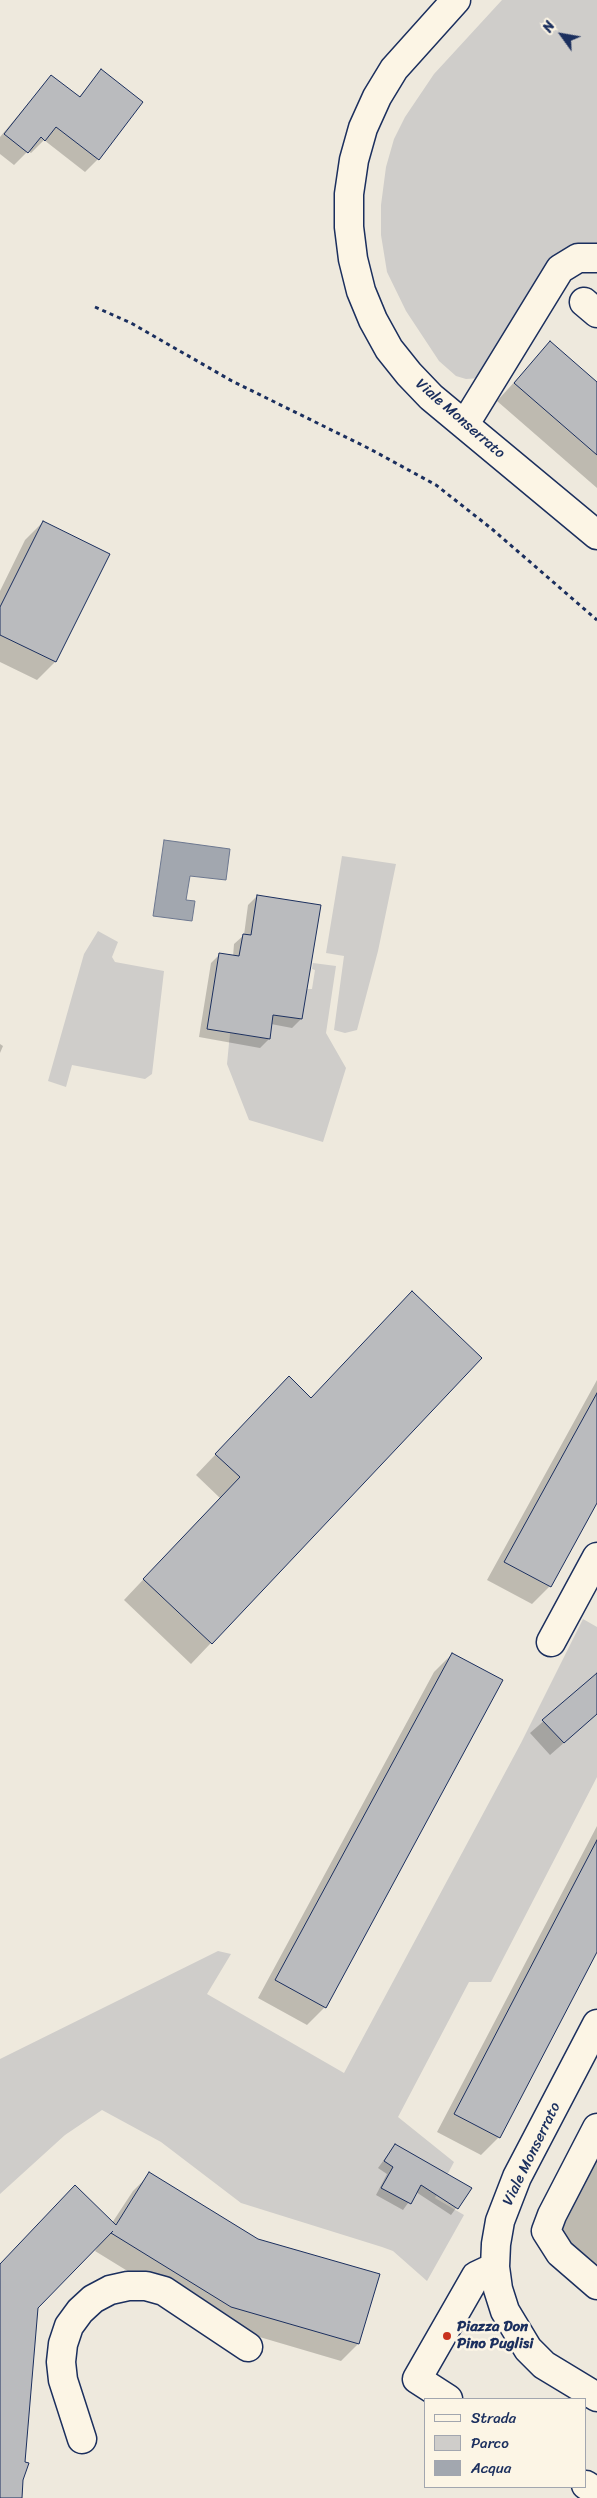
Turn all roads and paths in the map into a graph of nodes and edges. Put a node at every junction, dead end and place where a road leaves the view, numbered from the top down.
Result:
1 (452, 4) edge
2 (597, 258) edge
3 (95, 308) dead end
4 (465, 424) junction
5 (597, 535) edge
6 (597, 620) edge
7 (597, 1557) edge
8 (551, 1642) dead end
9 (597, 2024) edge
10 (597, 2128) edge
11 (495, 2267) junction
12 (597, 2285) edge
13 (248, 2346) dead end
14 (597, 2397) edge
15 (446, 2398) edge
16 (82, 2439) dead end

1 - 4 street, Viale Monserrato
2 - 4 street
3 - 6 path
4 - 5 street, Viale Monserrato
7 - 8 street
9 - 11 street, Viale Monserrato
10 - 12 street
11 - 14 street, Viale Monserrato
11 - 15 street
13 - 16 street

